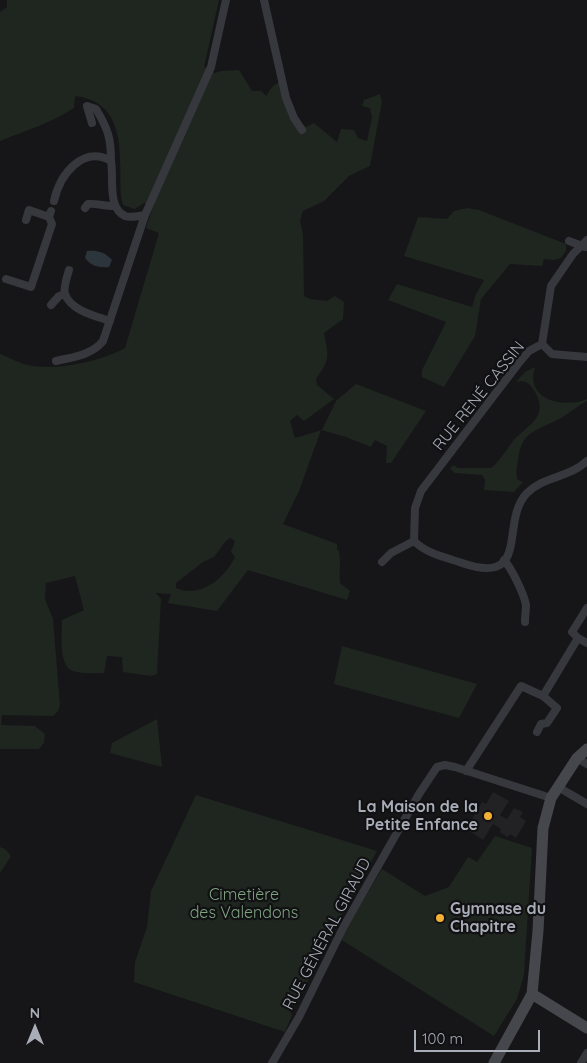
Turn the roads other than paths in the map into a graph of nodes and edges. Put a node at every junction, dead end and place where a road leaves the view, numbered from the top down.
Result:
1 (226, 0) edge
2 (264, 0) edge
3 (92, 123) dead end
4 (302, 130) dead end
5 (112, 162) junction
6 (54, 201) dead end
7 (115, 206) junction
8 (85, 208) dead end
9 (145, 215) junction
10 (26, 220) dead end
11 (569, 241) dead end
12 (585, 244) edge
13 (69, 270) dead end
14 (6, 279) dead end
15 (65, 294) junction
16 (51, 305) dead end
17 (110, 320) junction
18 (542, 344) junction
19 (587, 357) edge
20 (56, 361) dead end
21 (587, 461) edge
22 (414, 541) junction
23 (504, 560) junction
24 (382, 562) dead end
25 (587, 608) edge
26 (525, 622) dead end
27 (578, 638) junction
28 (587, 643) edge
29 (543, 696) junction
30 (537, 732) dead end
31 (587, 748) edge
32 (582, 761) edge
33 (466, 771) junction
34 (558, 787) junction
35 (552, 798) junction
36 (587, 804) edge
37 (532, 994) junction
38 (587, 1028) edge
39 (587, 1053) edge
40 (272, 1063) edge
41 (494, 1063) edge
42 (581, 1063) edge

1 - 9 street
2 - 4 street
3 - 5 street
5 - 6 street
5 - 7 street
7 - 8 street
7 - 9 street
9 - 17 street
10 - 14 street
11 - 12 street
12 - 18 street, RUE RENÉ CASSIN
13 - 15 street
15 - 16 street
15 - 17 street
17 - 20 street
18 - 19 street
18 - 22 street, RUE RENÉ CASSIN
21 - 23 street
22 - 23 street
22 - 24 street
23 - 26 street
25 - 27 street
27 - 28 street
27 - 29 street
29 - 30 street
29 - 33 street
31 - 32 main road
32 - 34 main road
33 - 35 street, RUE GÉNÉRAL GIRAUD
33 - 40 street, RUE GÉNÉRAL GIRAUD
34 - 35 main road
34 - 36 street
35 - 37 main road
37 - 38 main road
37 - 41 main road
39 - 42 street

